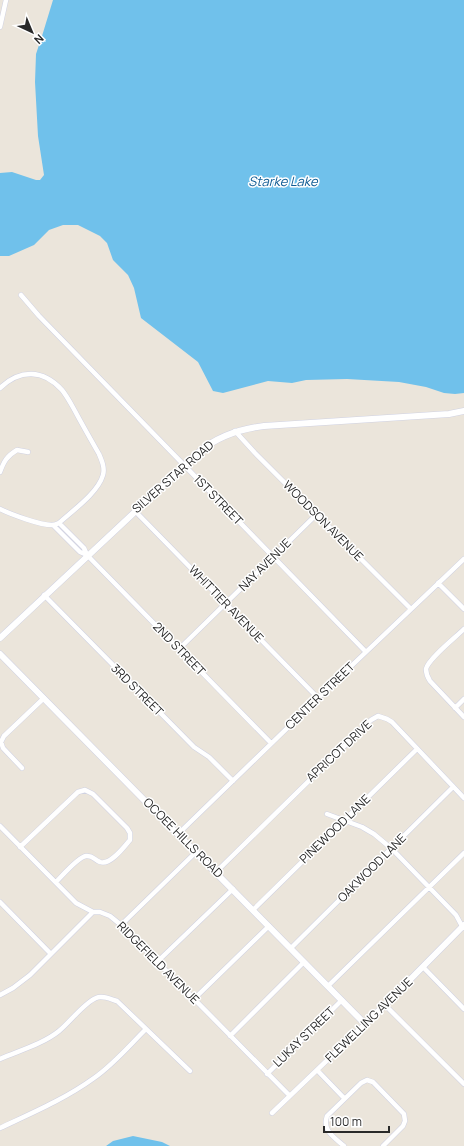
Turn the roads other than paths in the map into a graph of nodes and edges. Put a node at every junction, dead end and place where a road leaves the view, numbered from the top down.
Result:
1 (6, 0) edge
2 (1, 24) edge
3 (21, 295) dead end
4 (0, 388) edge
5 (464, 411) edge
6 (236, 431) junction
7 (28, 452) dead end
8 (184, 466) junction
9 (0, 472) edge
10 (0, 509) edge
11 (135, 511) junction
12 (317, 514) junction
13 (59, 523) junction
14 (53, 525) junction
15 (87, 555) junction
16 (272, 557) junction
17 (464, 559) edge
18 (438, 583) junction
19 (44, 596) junction
20 (226, 604) junction
21 (411, 609) junction
22 (464, 609) edge
23 (464, 629) edge
24 (0, 638) edge
25 (180, 649) junction
26 (366, 652) junction
27 (0, 654) edge
28 (44, 698) junction
29 (318, 698) junction
30 (464, 699) edge
31 (455, 708) junction
32 (464, 717) edge
33 (271, 743) junction
34 (418, 749) junction
35 (22, 768) dead end
36 (233, 781) junction
37 (453, 787) junction
38 (464, 798) edge
39 (327, 814) dead end
40 (345, 820) junction
41 (0, 826) edge
42 (178, 834) junction
43 (20, 847) junction
44 (392, 849) junction
45 (196, 852) junction
46 (464, 853) edge
47 (216, 872) junction
48 (56, 882) junction
49 (429, 888) junction
50 (233, 889) junction
51 (0, 902) edge
52 (253, 910) junction
53 (93, 912) junction
54 (121, 925) junction
55 (269, 926) junction
56 (464, 927) edge
57 (291, 948) junction
58 (51, 954) junction
59 (157, 962) junction
60 (304, 962) junction
61 (423, 967) junction
62 (328, 986) junction
63 (0, 996) edge
64 (194, 999) junction
65 (342, 1000) junction
66 (385, 1005) junction
67 (464, 1009) edge
68 (365, 1024) junction
69 (145, 1030) junction
70 (230, 1036) junction
71 (0, 1059) edge
72 (317, 1070) junction
73 (190, 1071) dead end
74 (267, 1074) junction
75 (464, 1084) edge
76 (290, 1096) junction
77 (344, 1098) junction
78 (272, 1113) dead end
79 (0, 1128) edge
80 (344, 1146) edge
81 (383, 1146) edge

1 - 2 street
3 - 8 street, 1ST STREET
4 - 13 street
5 - 6 street, SILVER STAR ROAD
6 - 8 street, SILVER STAR ROAD
6 - 12 street, WOODSON AVENUE
7 - 9 street
8 - 11 street, SILVER STAR ROAD
8 - 16 street, 1ST STREET
10 - 14 street
11 - 15 street, SILVER STAR ROAD
11 - 20 street, WHITTIER AVENUE
12 - 16 street, NAY AVENUE
12 - 21 street, WOODSON AVENUE
13 - 14 street
13 - 15 street
14 - 15 street
15 - 19 street, SILVER STAR ROAD
15 - 25 street, 2ND STREET
16 - 20 street, NAY AVENUE
16 - 26 street, 1ST STREET
17 - 18 street, CENTER STREET
18 - 21 street, CENTER STREET
18 - 22 street
19 - 24 street, SILVER STAR ROAD
19 - 36 street, 3RD STREET
20 - 25 street, NAY AVENUE
20 - 29 street, WHITTIER AVENUE
21 - 26 street, CENTER STREET
23 - 31 street
25 - 33 street, 2ND STREET
26 - 29 street, CENTER STREET
27 - 28 street, OCOEE HILLS ROAD
28 - 35 street
28 - 42 street, OCOEE HILLS ROAD
29 - 33 street, CENTER STREET
30 - 31 street
31 - 32 street
33 - 36 street, CENTER STREET
34 - 37 street, APRICOT DRIVE
34 - 40 street, PINEWOOD LANE
34 - 47 street, APRICOT DRIVE
36 - 42 street, CENTER STREET
37 - 38 street, APRICOT DRIVE
37 - 44 street, OAKWOOD LANE
39 - 40 street
40 - 44 street
40 - 52 street, PINEWOOD LANE
41 - 43 street, RIDGEFIELD AVENUE
42 - 45 street, OCOEE HILLS ROAD
43 - 48 street, RIDGEFIELD AVENUE
43 - 48 street
44 - 49 street
44 - 57 street, OAKWOOD LANE
45 - 47 street, OCOEE HILLS ROAD
45 - 54 street
46 - 49 street
47 - 50 street, OCOEE HILLS ROAD
48 - 53 street, RIDGEFIELD AVENUE
49 - 56 street
49 - 62 street
50 - 52 street, OCOEE HILLS ROAD
50 - 59 street
51 - 58 street
52 - 55 street, OCOEE HILLS ROAD
53 - 54 street, RIDGEFIELD AVENUE
53 - 58 street
54 - 59 street, RIDGEFIELD AVENUE
55 - 57 street, OCOEE HILLS ROAD
55 - 64 street
56 - 61 street, FLEWELLING AVENUE
57 - 60 street, OCOEE HILLS ROAD
58 - 63 street
59 - 64 street, RIDGEFIELD AVENUE
60 - 62 street, OCOEE HILLS ROAD
60 - 70 street
61 - 66 street, FLEWELLING AVENUE
61 - 67 street
62 - 65 street, OCOEE HILLS ROAD
64 - 70 street, RIDGEFIELD AVENUE
65 - 68 street, OCOEE HILLS ROAD
65 - 74 street, LUKAY STREET
66 - 68 street, FLEWELLING AVENUE
66 - 75 street
68 - 72 street, FLEWELLING AVENUE
69 - 71 street
69 - 73 street
69 - 79 street
70 - 74 street, RIDGEFIELD AVENUE
72 - 76 street, FLEWELLING AVENUE
72 - 77 street
74 - 76 street, RIDGEFIELD AVENUE
76 - 78 street, FLEWELLING AVENUE
77 - 80 street
77 - 81 street

